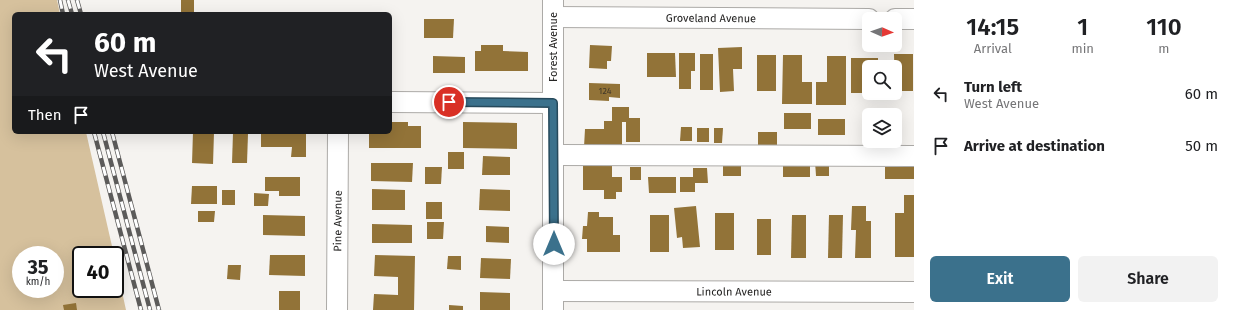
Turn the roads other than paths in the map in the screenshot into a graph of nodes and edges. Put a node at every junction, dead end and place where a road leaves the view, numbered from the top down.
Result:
1 (553, 9) edge
2 (862, 19) edge
3 (902, 19) edge
4 (914, 19) edge
5 (392, 102) edge
6 (553, 103) junction
7 (338, 134) edge
8 (554, 155) junction
9 (914, 156) edge
10 (914, 292) edge
11 (553, 300) edge
12 (336, 310) edge

1 - 2 street, Groveland Avenue
1 - 6 street, Forest Avenue
3 - 4 street
5 - 6 street
6 - 8 street, Forest Avenue
7 - 12 street, Pine Avenue
8 - 9 street
8 - 11 street, Forest Avenue
10 - 11 street, Lincoln Avenue

